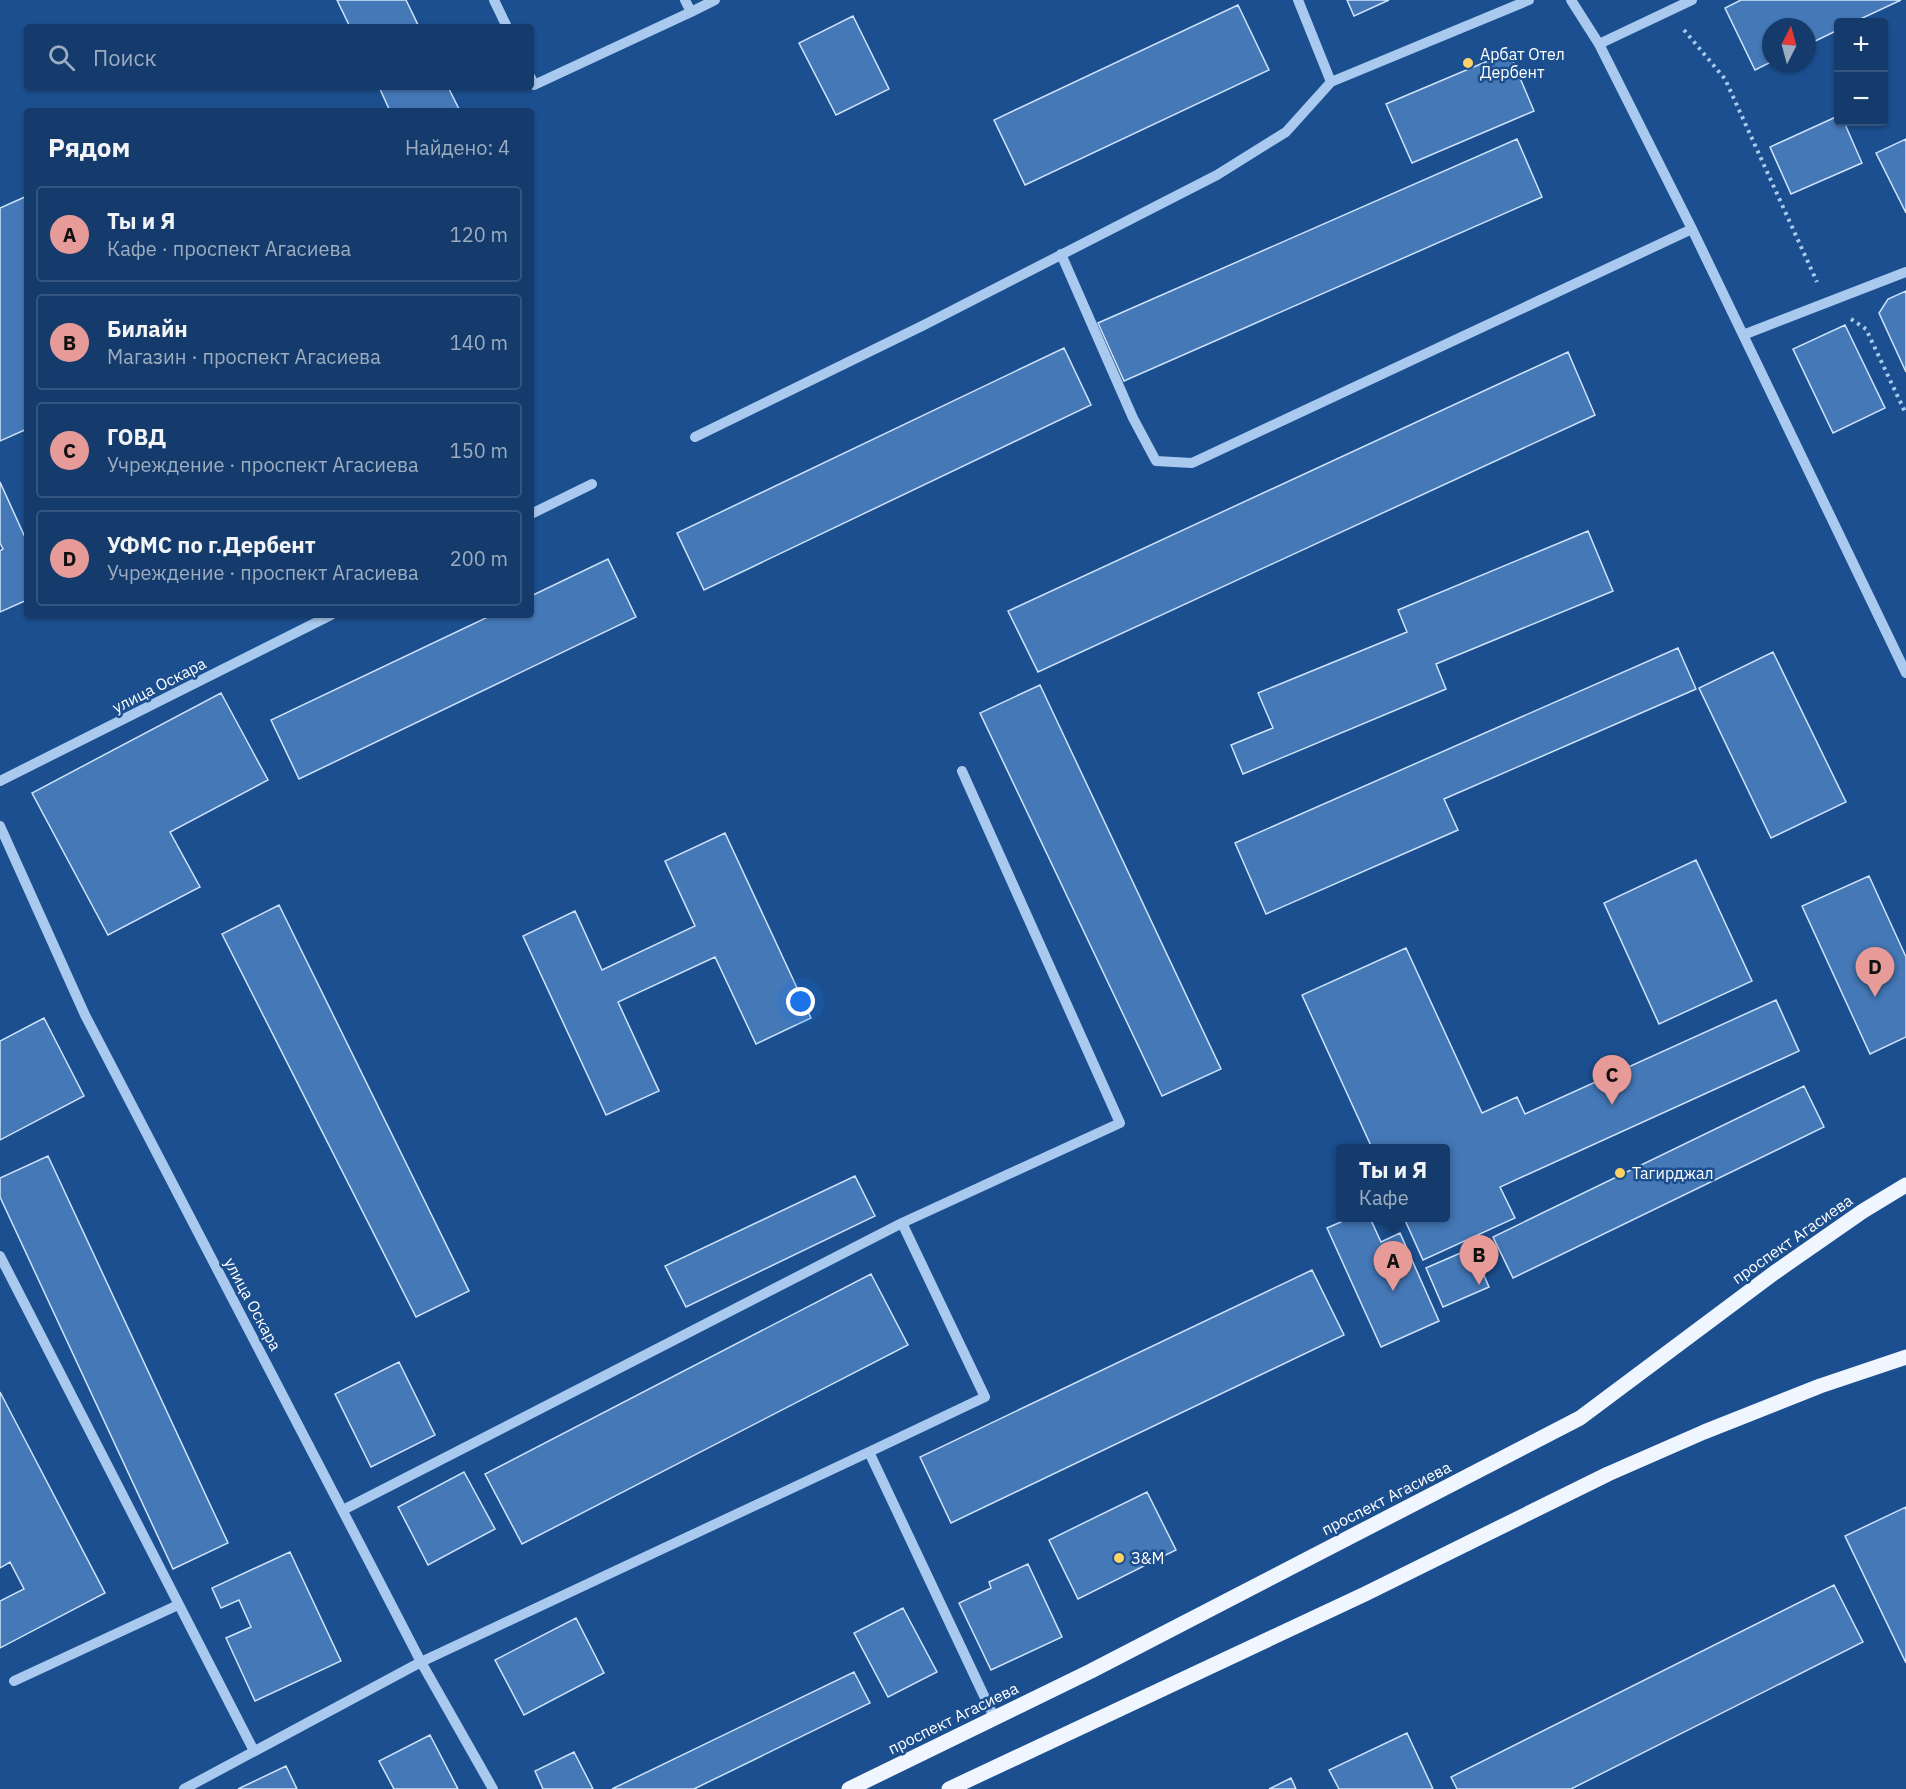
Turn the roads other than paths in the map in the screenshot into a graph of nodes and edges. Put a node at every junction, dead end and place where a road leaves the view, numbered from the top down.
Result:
1 (494, 0) edge
2 (685, 0) edge
3 (716, 0) edge
4 (1298, 0) edge
5 (1529, 0) edge
6 (1571, 0) edge
7 (1692, 0) edge
8 (691, 12) junction
9 (506, 24) edge
10 (1599, 44) junction
11 (1331, 82) junction
12 (534, 85) edge
13 (1692, 229) junction
14 (1061, 254) junction
15 (1906, 272) edge
16 (1743, 335) junction
17 (695, 437) dead end
18 (592, 484) dead end
19 (534, 513) edge
20 (325, 618) edge
21 (1906, 673) edge
22 (962, 771) dead end
23 (0, 781) edge
24 (0, 826) edge
25 (1906, 1185) edge
26 (902, 1223) junction
27 (0, 1256) edge
28 (1906, 1357) edge
29 (869, 1452) junction
30 (343, 1510) junction
31 (178, 1605) junction
32 (422, 1662) junction
33 (14, 1681) dead end
34 (994, 1718) junction
35 (254, 1751) junction
36 (184, 1789) edge
37 (493, 1789) edge
38 (849, 1789) edge
39 (949, 1789) edge

1 - 9 street
2 - 8 street
3 - 8 street
4 - 11 street
5 - 11 street
6 - 10 street
7 - 10 street
8 - 12 street
10 - 13 street
11 - 14 street
13 - 14 street
13 - 16 street
14 - 17 street
15 - 16 street
16 - 21 street
18 - 19 street
20 - 23 street, улица Оскара
22 - 26 street
24 - 30 street, улица Оскара
25 - 34 main road, проспект Агасиева
26 - 29 street
26 - 30 street
27 - 31 street
28 - 39 main road
29 - 32 street
29 - 34 street
30 - 32 street, улица Оскара
31 - 33 street
31 - 35 street
32 - 35 street
32 - 37 street, улица Оскара
34 - 38 main road, проспект Агасиева
35 - 36 street

